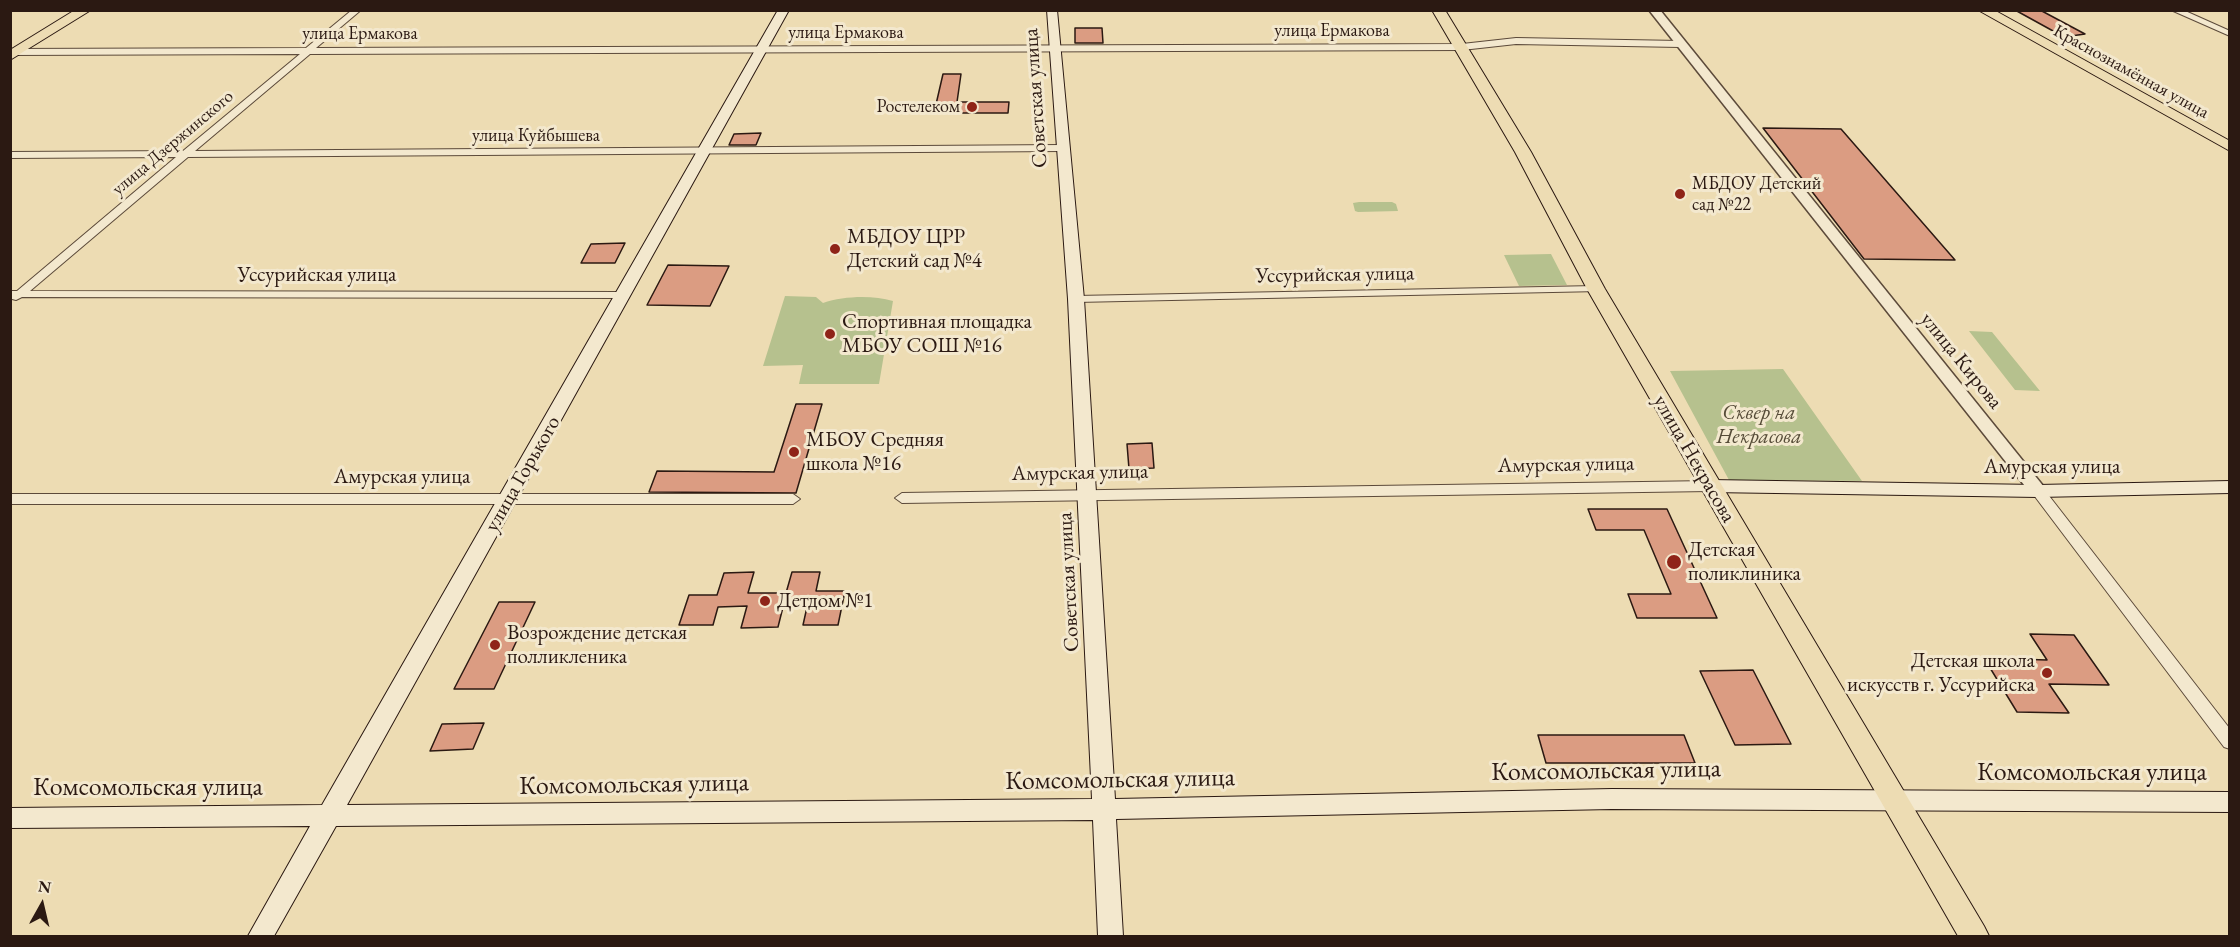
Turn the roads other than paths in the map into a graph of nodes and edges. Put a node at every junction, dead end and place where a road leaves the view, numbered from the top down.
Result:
1 (85, 10) edge
2 (357, 10) edge
3 (784, 10) edge
4 (1052, 10) edge
5 (1438, 10) edge
6 (1654, 10) edge
7 (1984, 10) edge
8 (2175, 10) edge
9 (2229, 34) edge
10 (1680, 44) junction
11 (1462, 47) junction
12 (1056, 49) junction
13 (762, 50) junction
14 (308, 51) junction
15 (13, 53) edge
16 (2229, 147) edge
17 (1062, 148) junction
18 (706, 152) junction
19 (10, 154) edge
20 (186, 154) junction
21 (1596, 290) junction
22 (623, 295) junction
23 (13, 297) edge
24 (1076, 299) junction
25 (1710, 486) junction
26 (2229, 487) edge
27 (2038, 491) junction
28 (1087, 495) junction
29 (902, 498) dead end
30 (10, 499) edge
31 (508, 499) junction
32 (793, 499) dead end
33 (2229, 742) edge
34 (1895, 800) junction
35 (2229, 802) edge
36 (1104, 809) junction
37 (329, 816) junction
38 (10, 818) edge
39 (261, 936) edge
40 (1110, 936) edge
41 (1974, 936) edge

1 - 15 main road
2 - 14 street, улица Дзержинского
3 - 13 main road, улица Горького
4 - 12 main road, Советская улица
5 - 11 main road, улица Некрасова
6 - 10 street, улица Кирова
7 - 16 main road, Краснознамённая улица
8 - 9 street
10 - 11 street, улица Ермакова
10 - 27 street, улица Кирова
11 - 12 street, улица Ермакова
11 - 21 main road, улица Некрасова
12 - 13 street, улица Ермакова
12 - 17 main road, Советская улица
13 - 14 street, улица Ермакова
13 - 18 main road, улица Горького
14 - 15 street, улица Ермакова
14 - 20 street, улица Дзержинского
17 - 18 street, улица Куйбышева
17 - 24 main road, Советская улица
18 - 20 street, улица Куйбышева
18 - 22 main road, улица Горького
19 - 20 street, улица Куйбышева
20 - 23 street, улица Дзержинского
21 - 24 street, Уссурийская улица
21 - 25 main road, улица Некрасова
22 - 23 street, Уссурийская улица
22 - 31 main road, улица Горького
24 - 28 main road, Советская улица
25 - 27 main road, Амурская улица
25 - 28 street, Амурская улица
25 - 34 main road, улица Некрасова
26 - 27 main road, Амурская улица
27 - 33 street, улица Кирова
28 - 29 street, Амурская улица
28 - 36 main road, Советская улица
30 - 31 street, Амурская улица
31 - 32 street, Амурская улица
31 - 37 main road, улица Горького
34 - 35 main road, Комсомольская улица
34 - 36 main road, Комсомольская улица
34 - 41 main road, улица Некрасова
36 - 37 main road, Комсомольская улица
36 - 40 main road, Советская улица
37 - 38 main road, Комсомольская улица
37 - 39 main road, улица Горького

